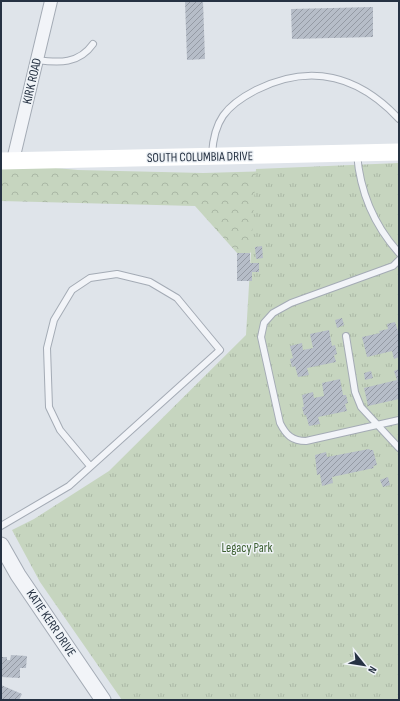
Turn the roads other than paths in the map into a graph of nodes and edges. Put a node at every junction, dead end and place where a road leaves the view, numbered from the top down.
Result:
1 (51, 1) edge
2 (93, 44) dead end
3 (37, 60) junction
4 (399, 119) edge
5 (399, 152) edge
6 (357, 154) junction
7 (212, 156) junction
8 (7, 161) edge
9 (399, 253) edge
10 (399, 260) edge
11 (346, 336) dead end
12 (399, 420) edge
13 (379, 425) junction
14 (399, 448) edge
15 (90, 466) junction
16 (1, 526) edge
17 (1, 545) edge
18 (103, 700) edge

1 - 3 street, KIRK ROAD
2 - 3 lane
3 - 8 street, KIRK ROAD
4 - 7 lane
5 - 6 main road, SOUTH COLUMBIA DRIVE
6 - 7 main road, SOUTH COLUMBIA DRIVE
6 - 9 lane
7 - 8 main road, SOUTH COLUMBIA DRIVE
10 - 13 lane
11 - 13 lane
12 - 13 lane
13 - 14 lane
15 - 15 lane
15 - 16 lane
17 - 18 street, KATIE KERR DRIVE

